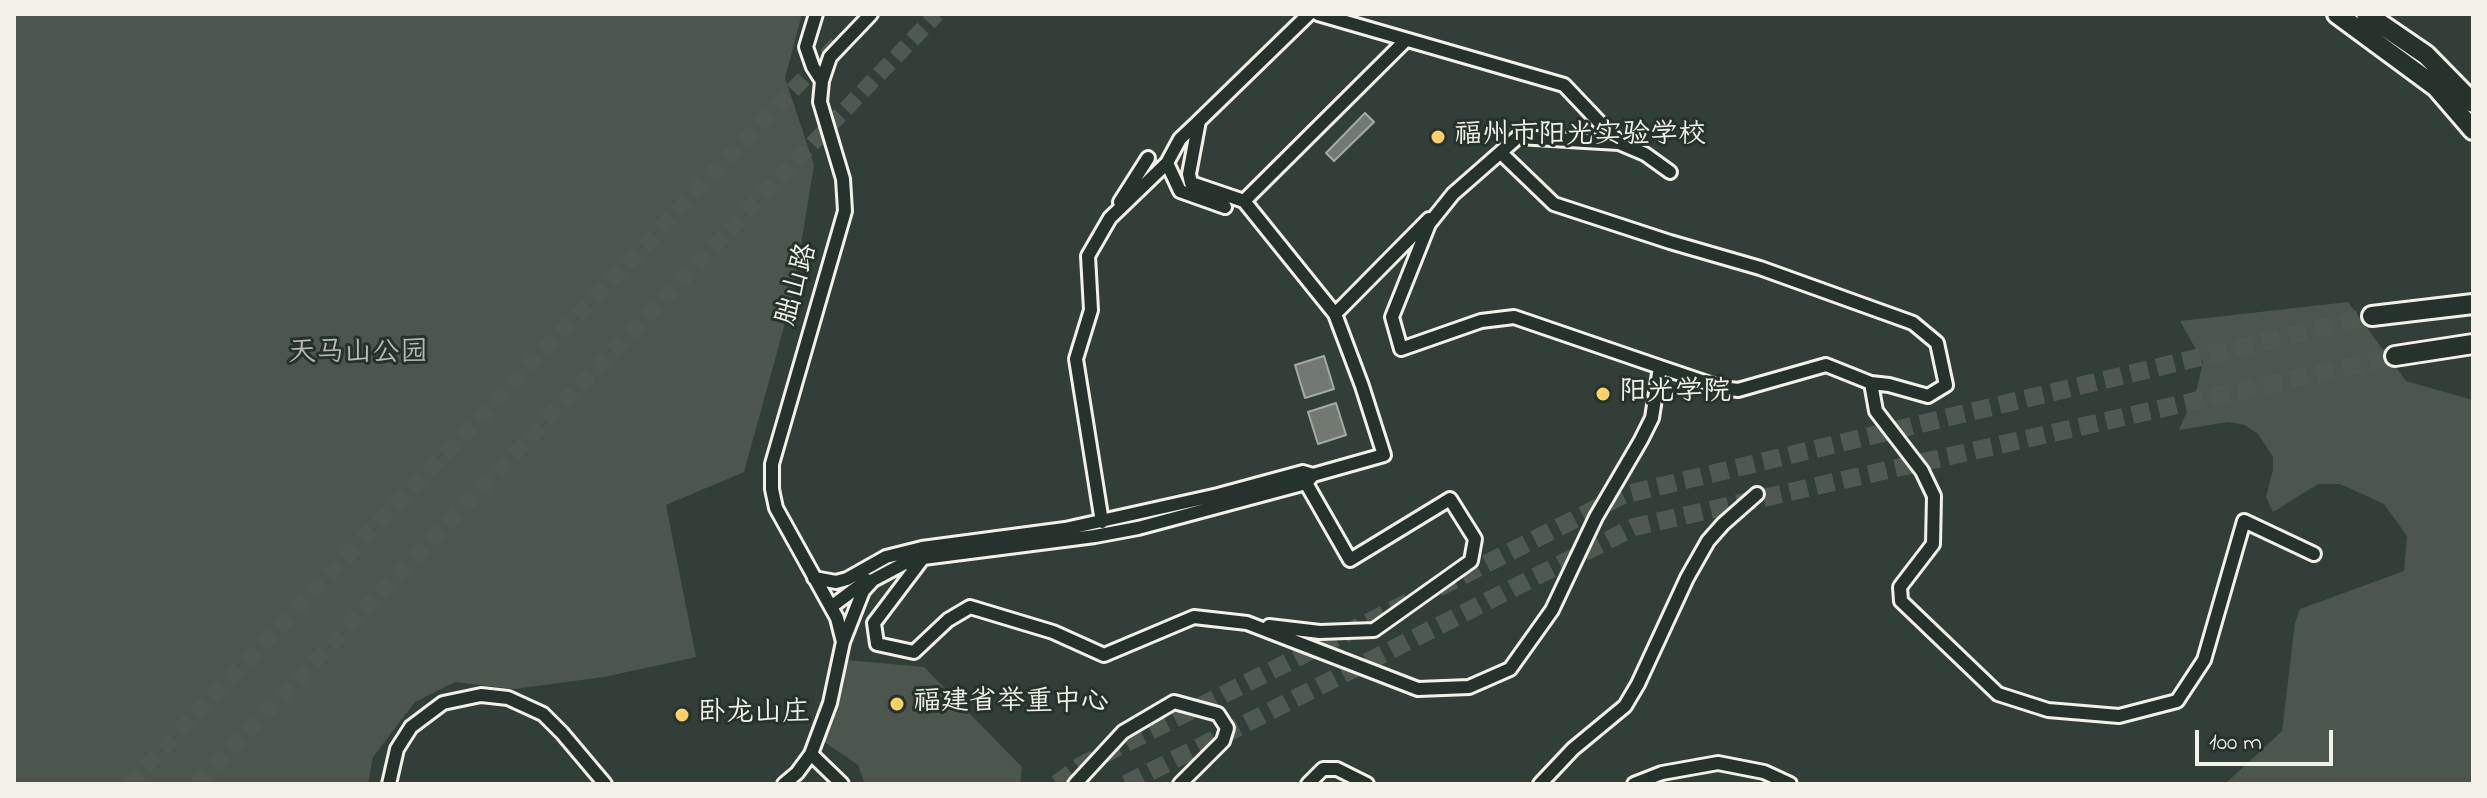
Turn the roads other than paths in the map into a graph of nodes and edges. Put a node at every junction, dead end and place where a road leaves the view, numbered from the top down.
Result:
1 (816, 14) edge
2 (871, 14) edge
3 (1309, 14) edge
4 (1318, 14) edge
5 (2337, 14) edge
6 (2366, 14) edge
7 (1406, 40) junction
8 (822, 81) junction
9 (2473, 103) edge
10 (1199, 121) junction
11 (2473, 130) edge
12 (1619, 143) junction
13 (1501, 153) junction
14 (1148, 158) dead end
15 (1167, 163) junction
16 (1670, 172) dead end
17 (1453, 194) junction
18 (1244, 201) junction
19 (1225, 207) dead end
20 (1110, 218) junction
21 (2473, 304) edge
22 (1335, 314) junction
23 (2372, 316) tunnel mouth
24 (2473, 344) edge
25 (2395, 356) tunnel mouth
26 (1660, 367) junction
27 (1871, 383) junction
28 (1310, 479) junction
29 (1757, 494) dead end
30 (1145, 520) junction
31 (1102, 522) junction
32 (1036, 539) junction
33 (922, 553) junction
34 (2314, 554) dead end
35 (869, 576) junction
36 (814, 578) junction
37 (831, 607) junction
38 (1247, 623) junction
39 (843, 642) junction
40 (811, 754) junction
41 (389, 784) edge
42 (605, 784) edge
43 (784, 784) edge
44 (842, 784) edge
45 (1075, 784) edge
46 (1180, 784) edge
47 (1308, 784) edge
48 (1367, 784) edge
49 (1540, 784) edge
50 (1634, 784) edge
51 (1790, 784) edge

1 - 8 street
2 - 8 street
3 - 10 street
4 - 7 street
5 - 11 highway
6 - 9 highway
7 - 12 street
7 - 18 street
8 - 36 street, 胐山路
10 - 15 street
10 - 18 street
12 - 13 street
12 - 16 street
13 - 17 street
13 - 27 street
14 - 20 street
15 - 19 street
15 - 20 street
17 - 22 street
17 - 26 street
18 - 22 street
20 - 31 street
21 - 23 highway
22 - 28 street
24 - 25 highway
26 - 27 street
26 - 38 street
27 - 34 street
28 - 30 street
28 - 38 street
29 - 49 street
30 - 31 street
30 - 32 street
31 - 32 street
32 - 33 street
33 - 35 street
33 - 38 street
35 - 36 street
35 - 37 street
35 - 39 street
36 - 37 street, 胐山路
37 - 39 street, 胐山路
39 - 40 street
40 - 43 street
40 - 44 street
41 - 42 street
45 - 46 street
47 - 48 street
50 - 51 street

